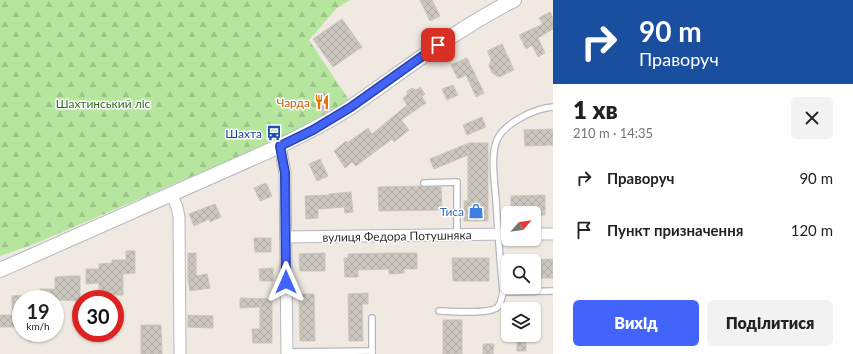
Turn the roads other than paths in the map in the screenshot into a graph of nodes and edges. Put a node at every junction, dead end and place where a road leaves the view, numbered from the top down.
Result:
1 (514, 0) edge
2 (553, 107) edge
3 (280, 146) junction
4 (424, 182) dead end
5 (172, 195) junction
6 (501, 220) edge
7 (501, 234) edge
8 (541, 234) edge
9 (553, 234) edge
10 (457, 235) junction
11 (286, 237) junction
12 (0, 270) edge
13 (541, 291) edge
14 (553, 291) edge
15 (502, 294) edge
16 (439, 311) dead end
17 (372, 318) dead end
18 (372, 352) edge
19 (287, 353) edge
20 (180, 354) edge

1 - 3 street
2 - 6 lane
3 - 5 street
3 - 11 street
4 - 10 lane
5 - 12 street
5 - 20 street
7 - 10 street, вулиця Федора Потушняка
8 - 9 street
10 - 11 street, вулиця Федора Потушняка
11 - 19 street
13 - 14 lane
15 - 16 lane
17 - 18 lane
18 - 19 lane

